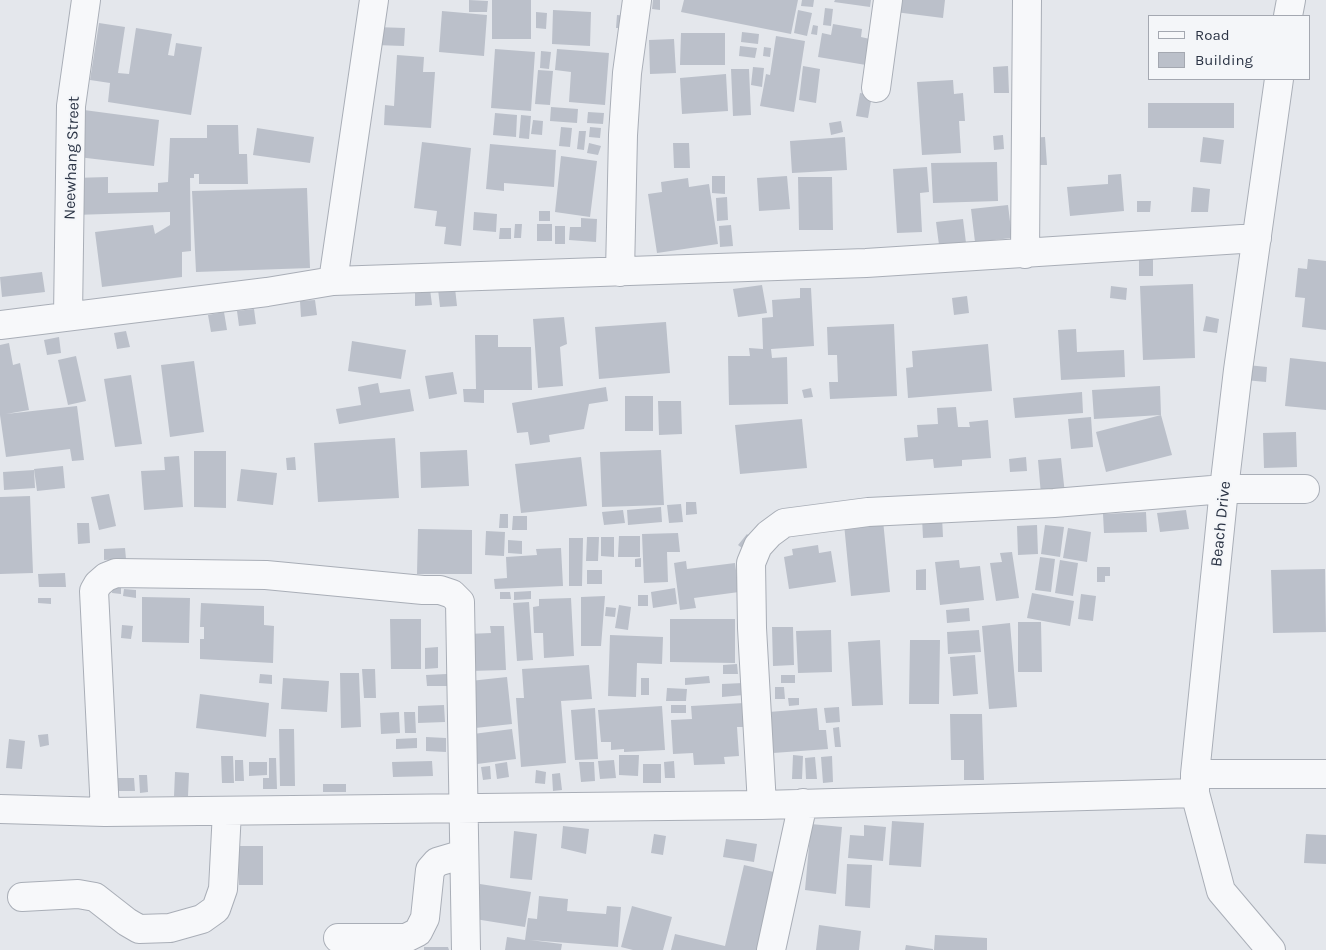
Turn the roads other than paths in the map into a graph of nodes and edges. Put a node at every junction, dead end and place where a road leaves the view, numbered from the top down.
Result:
1 (86, 0) edge
2 (374, 0) edge
3 (637, 0) edge
4 (888, 0) edge
5 (1027, 0) edge
6 (1290, 0) edge
7 (1288, 15) edge
8 (1279, 80) edge
9 (876, 88) dead end
10 (1257, 238) junction
11 (1025, 254) junction
12 (620, 272) junction
13 (333, 281) junction
14 (68, 316) junction
15 (0, 326) edge
16 (1224, 489) junction
17 (1305, 489) dead end
18 (1326, 774) edge
19 (1195, 784) junction
20 (803, 802) junction
21 (762, 805) junction
22 (463, 808) junction
23 (0, 809) edge
24 (227, 810) junction
25 (105, 812) junction
26 (464, 854) junction
27 (22, 897) dead end
28 (338, 938) dead end
29 (466, 950) edge
30 (771, 950) edge
31 (1271, 950) edge

1 - 14 street, Neewhang Street
2 - 13 street
3 - 12 street
4 - 9 street
5 - 11 street
6 - 7 street
8 - 10 street, Beach Drive
10 - 11 street
10 - 16 street, Beach Drive
11 - 12 street
12 - 13 street
13 - 14 street
14 - 15 street
16 - 17 street
16 - 19 street, Beach Drive
16 - 21 street
18 - 19 street
19 - 20 street
19 - 31 street, Beach Drive
20 - 21 street
20 - 30 street
21 - 22 street
22 - 24 street
22 - 25 street
22 - 26 street
23 - 25 street
24 - 25 street
24 - 27 street
26 - 28 street
26 - 29 street

